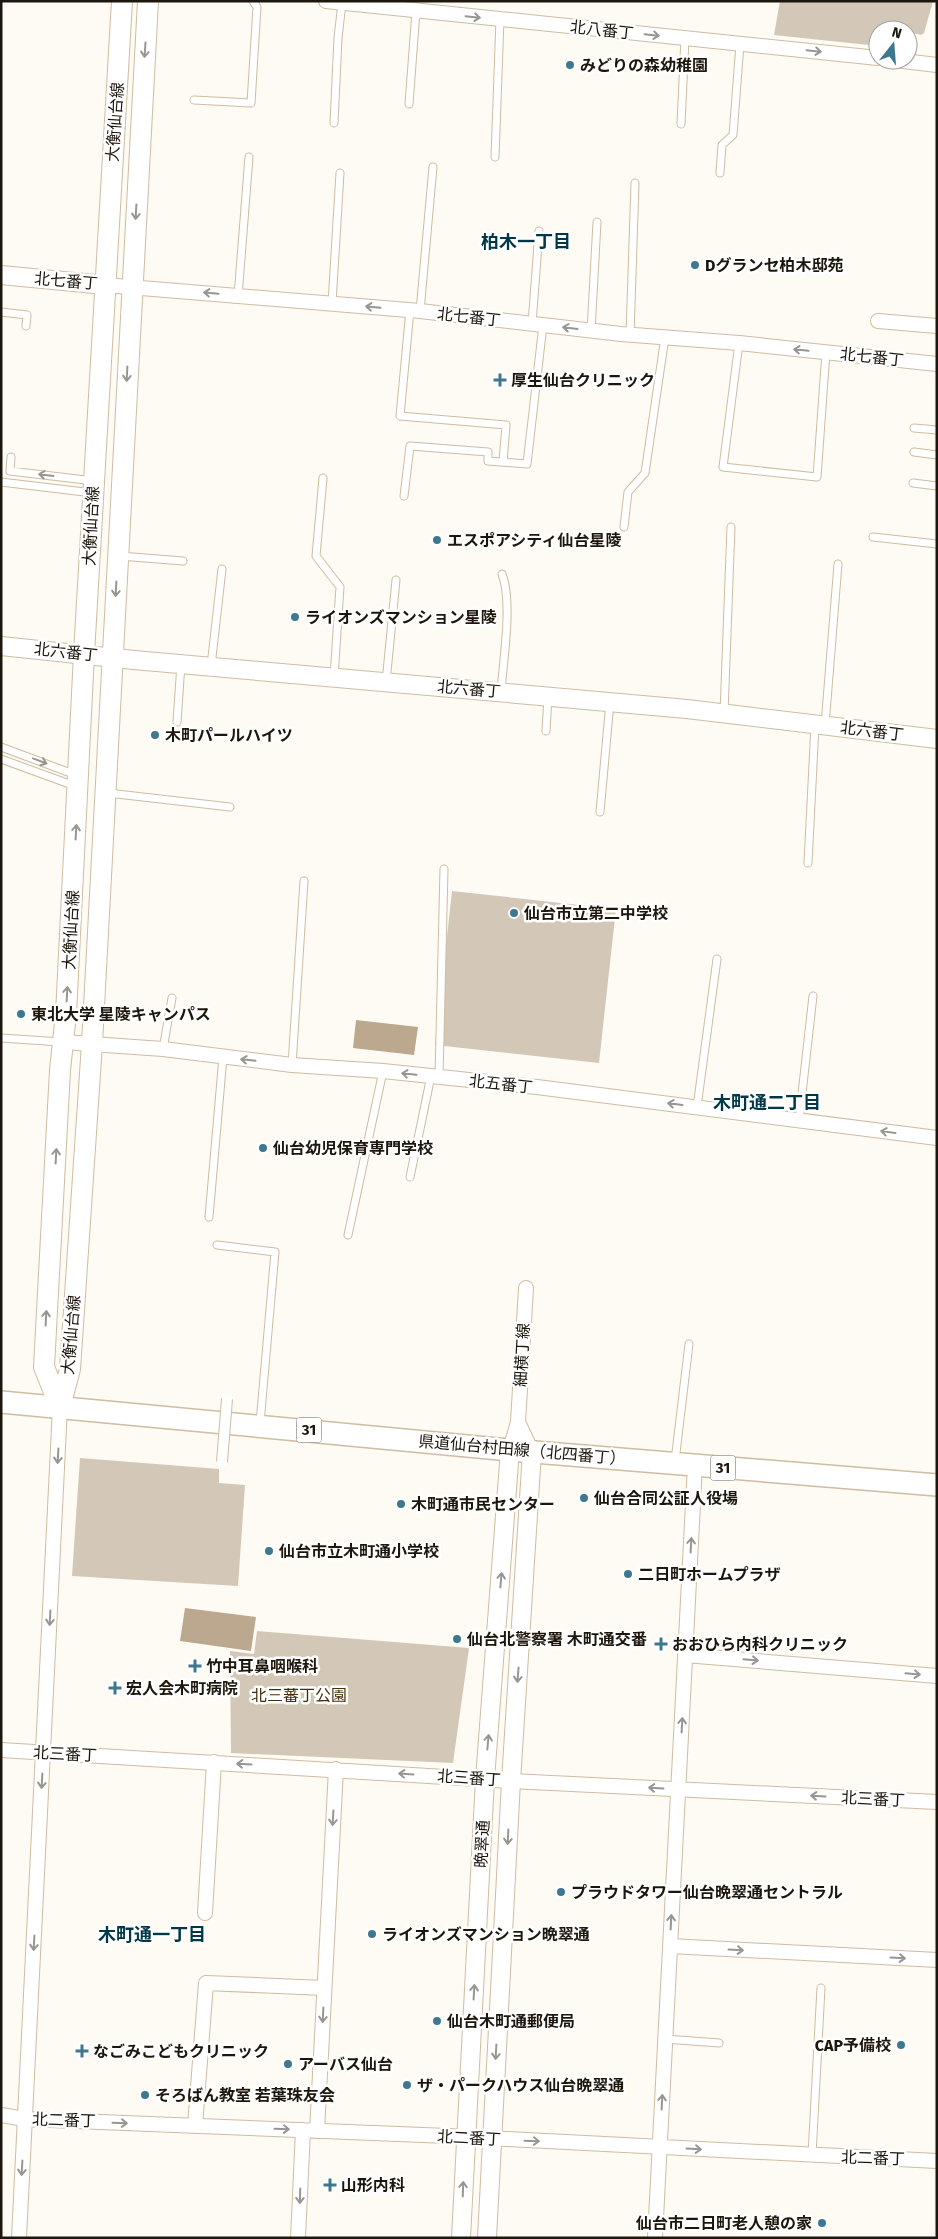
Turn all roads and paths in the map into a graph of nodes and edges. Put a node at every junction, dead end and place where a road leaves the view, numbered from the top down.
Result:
1 (122, 1) edge
2 (148, 1) edge
3 (253, 1) edge
4 (326, 1) edge
5 (342, 3) junction
6 (422, 8) edge
7 (500, 19) junction
8 (685, 38) junction
9 (740, 44) junction
10 (868, 57) edge
11 (918, 63) edge
12 (937, 65) edge
13 (194, 100) dead end
14 (409, 104) dead end
15 (334, 123) dead end
16 (681, 124) dead end
17 (496, 157) dead end
18 (250, 158) dead end
19 (433, 167) dead end
20 (340, 173) dead end
21 (720, 173) dead end
22 (635, 183) dead end
23 (597, 222) dead end
24 (540, 231) dead end
25 (1, 275) edge
26 (105, 285) junction
27 (132, 287) junction
28 (238, 296) junction
29 (332, 303) junction
30 (415, 311) junction
31 (1, 312) edge
32 (878, 321) dead end
33 (537, 324) junction
34 (26, 326) dead end
35 (937, 326) edge
36 (591, 331) junction
37 (630, 334) junction
38 (664, 337) junction
39 (739, 343) junction
40 (826, 352) junction
41 (937, 364) edge
42 (914, 428) dead end
43 (937, 430) edge
44 (914, 452) dead end
45 (937, 455) edge
46 (11, 457) dead end
47 (503, 462) junction
48 (323, 478) dead end
49 (1, 482) edge
50 (913, 483) dead end
51 (937, 486) edge
52 (94, 487) junction
53 (404, 496) dead end
54 (731, 527) dead end
55 (624, 528) dead end
56 (873, 537) dead end
57 (937, 544) edge
58 (118, 556) junction
59 (183, 561) dead end
60 (838, 564) dead end
61 (222, 569) dead end
62 (502, 574) dead end
63 (396, 580) dead end
64 (1, 646) edge
65 (84, 654) junction
66 (112, 657) junction
67 (181, 663) junction
68 (210, 666) junction
69 (334, 677) junction
70 (386, 682) junction
71 (501, 692) junction
72 (548, 696) junction
73 (610, 702) junction
74 (724, 714) junction
75 (177, 722) dead end
76 (820, 725) junction
77 (546, 731) dead end
78 (937, 739) edge
79 (1, 746) edge
80 (1, 759) edge
81 (78, 781) junction
82 (105, 793) junction
83 (230, 807) dead end
84 (600, 812) dead end
85 (808, 863) dead end
86 (444, 869) dead end
87 (304, 881) dead end
88 (717, 959) dead end
89 (813, 996) dead end
90 (172, 998) dead end
91 (1, 1038) edge
92 (64, 1042) junction
93 (92, 1044) junction
94 (163, 1049) junction
95 (223, 1057) junction
96 (292, 1065) junction
97 (383, 1071) junction
98 (435, 1076) junction
99 (697, 1107) junction
100 (799, 1120) junction
101 (937, 1138) edge
102 (410, 1177) dead end
103 (209, 1217) dead end
104 (348, 1235) dead end
105 (218, 1245) dead end
106 (526, 1288) dead end
107 (689, 1344) dead end
108 (227, 1399) dead end
109 (7, 1402) edge
110 (60, 1407) junction
111 (518, 1422) junction
112 (259, 1425) junction
113 (510, 1450) junction
114 (532, 1452) junction
115 (222, 1462) dead end
116 (684, 1464) junction
117 (937, 1485) edge
118 (685, 1655) junction
119 (937, 1676) edge
120 (1, 1750) edge
121 (43, 1752) junction
122 (214, 1762) junction
123 (336, 1769) junction
124 (485, 1779) junction
125 (511, 1781) junction
126 (679, 1789) junction
127 (937, 1802) edge
128 (205, 1913) dead end
129 (670, 1946) junction
130 (937, 1960) edge
131 (324, 1988) junction
132 (821, 1988) dead end
133 (665, 2039) junction
134 (719, 2043) dead end
135 (1, 2114) edge
136 (25, 2119) junction
137 (195, 2126) junction
138 (310, 2130) junction
139 (466, 2137) junction
140 (492, 2139) junction
141 (660, 2146) junction
142 (812, 2156) junction
143 (937, 2161) edge
144 (18, 2238) edge
145 (298, 2238) edge
146 (461, 2238) edge
147 (487, 2238) edge
148 (655, 2238) edge

1 - 26 main road, 大衡仙台線
2 -> 27 main road, 大衡仙台線
3 - 13 lane
4 - 5 street, 北八番丁
5 - 6 street, 北八番丁
5 - 15 lane
6 -> 7 street, 北八番丁
6 - 14 lane
7 -> 8 street, 北八番丁
7 - 17 lane
8 - 9 street, 北八番丁
8 - 16 lane
9 -> 10 street, 北八番丁
9 - 21 lane
11 - 12 street
18 - 28 lane
19 - 30 lane
20 - 29 lane
22 - 37 lane
23 - 36 lane
24 - 33 lane
25 - 26 street, 北七番丁
26 - 27 street, 北七番丁
26 - 52 main road, 大衡仙台線
28 -> 27 street, 北七番丁
27 -> 58 main road, 大衡仙台線
28 - 29 street, 北七番丁
30 -> 29 street, 北七番丁
30 - 33 street, 北七番丁
30 - 47 lane
31 - 34 lane
32 - 35 street
36 -> 33 street, 北七番丁
33 - 47 lane
36 - 37 street, 北七番丁
37 - 38 street, 北七番丁
38 - 39 street, 北七番丁
38 - 55 lane
40 -> 39 street, 北七番丁
39 - 40 lane
40 - 41 street, 北七番丁
42 - 43 lane
44 - 45 lane
52 -> 46 lane
47 - 53 lane
48 - 69 lane
49 - 52 lane
50 - 51 lane
52 - 65 main road, 大衡仙台線
54 - 74 lane
56 - 57 lane
58 - 59 lane
58 -> 66 main road, 大衡仙台線
60 - 76 lane
61 - 68 lane
62 - 71 lane
63 - 70 lane
64 - 65 street, 北六番丁
65 - 66 street, 北六番丁
65 - 81 main road, 大衡仙台線
66 - 67 street, 北六番丁
66 - 82 main road, 大衡仙台線
67 - 68 street, 北六番丁
67 - 75 lane
68 - 69 street, 北六番丁
69 - 70 street, 北六番丁
70 - 71 street, 北六番丁
71 - 72 street, 北六番丁
72 - 73 street, 北六番丁
72 - 77 lane
73 - 74 street, 北六番丁
73 - 84 lane
74 - 76 street, 北六番丁
76 - 78 street, 北六番丁
76 - 85 lane
79 -> 81 lane
80 - 81 lane
92 -> 81 main road, 大衡仙台線
82 - 83 lane
82 - 93 main road, 大衡仙台線
86 - 98 lane
87 - 96 lane
88 - 99 lane
89 - 100 lane
90 - 94 lane
91 - 92 lane
92 - 93 street, 北五番丁
110 -> 92 main road, 大衡仙台線
93 - 94 street, 北五番丁
93 - 110 main road, 大衡仙台線
94 - 95 street, 北五番丁
96 -> 95 street, 北五番丁
95 - 103 lane
96 - 97 street, 北五番丁
98 -> 97 street, 北五番丁
97 - 104 lane
99 -> 98 street, 北五番丁
98 - 102 lane
99 - 100 street, 北五番丁
101 -> 100 street, 北五番丁
105 - 112 lane
106 - 111 street, 細横丁線
107 - 116 lane
108 - 115 street, bridge
109 - 110 main road, 31
110 - 112 main road, 県道仙台村田線（北四番丁） / 31
110 -> 121 street
111 - 113 street, 細横丁線
111 - 114 street
112 - 113 main road, 県道仙台村田線（北四番丁） / 31
113 - 114 main road, 県道仙台村田線（北四番丁） / 31
124 -> 113 street, 晩翠通
114 - 116 main road, 県道仙台村田線（北四番丁） / 31
114 -> 125 street, 晩翠通
116 - 117 main road, 県道仙台村田線（北四番丁） / 31
118 -> 116 street
118 -> 119 street
126 -> 118 street
120 - 121 street, 北三番丁
121 - 122 street, 北三番丁
121 -> 136 street
123 -> 122 street, 北三番丁
122 - 128 street
124 -> 123 street, 北三番丁
123 -> 131 street
124 - 125 street, 北三番丁
139 -> 124 street, 晩翠通
126 -> 125 street, 北三番丁
125 -> 140 street, 晩翠通
127 -> 126 street, 北三番丁
129 -> 126 street
129 -> 130 street
129 - 133 street
131 - 137 street
131 -> 138 street
132 - 142 lane
133 - 134 lane
141 -> 133 street
135 - 136 street, 北二番丁
136 -> 137 street, 北二番丁
136 -> 144 street
137 -> 138 street, 北二番丁
138 - 139 street, 北二番丁
138 -> 145 street
139 - 140 street, 北二番丁
146 -> 139 street, 晩翠通
140 -> 141 street, 北二番丁
140 - 147 street, 晩翠通
141 -> 142 street, 北二番丁
141 - 148 street
142 - 143 street, 北二番丁

